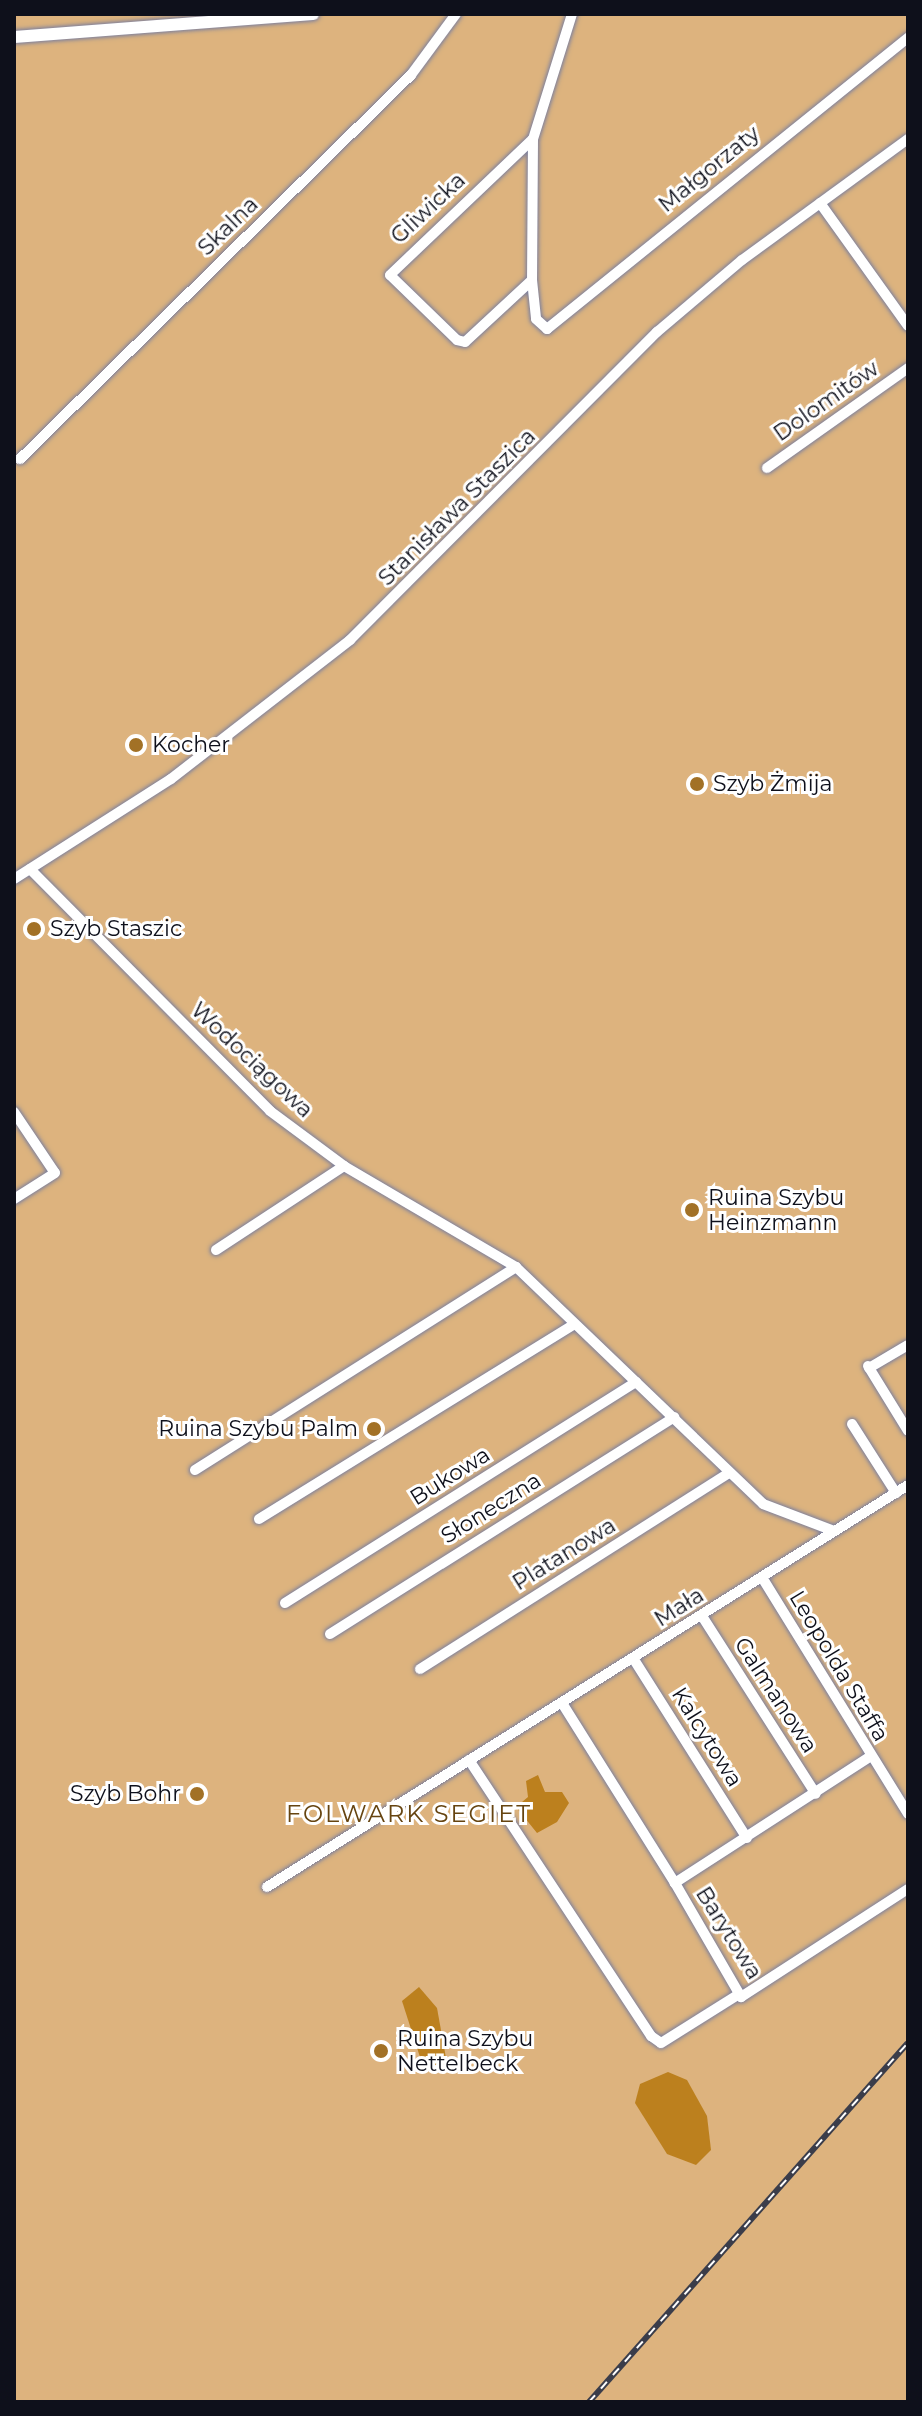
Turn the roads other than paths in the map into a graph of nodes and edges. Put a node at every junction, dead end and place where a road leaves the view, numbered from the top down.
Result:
1 (313, 14) edge
2 (456, 14) edge
3 (572, 14) edge
4 (14, 37) edge
5 (908, 38) edge
6 (533, 139) junction
7 (908, 139) edge
8 (820, 203) junction
9 (532, 280) junction
10 (538, 325) joint
11 (908, 326) edge
12 (908, 368) edge
13 (20, 459) dead end
14 (767, 468) dead end
15 (30, 869) junction
16 (14, 879) edge
17 (14, 1112) edge
18 (344, 1166) junction
19 (14, 1199) edge
20 (216, 1250) dead end
21 (516, 1267) junction
22 (575, 1324) junction
23 (908, 1345) edge
24 (636, 1382) junction
25 (674, 1417) junction
26 (852, 1424) dead end
27 (908, 1431) edge
28 (195, 1470) dead end
29 (729, 1473) junction
30 (908, 1485) edge
31 (896, 1493) junction
32 (259, 1519) dead end
33 (834, 1531) junction
34 (763, 1579) junction
35 (285, 1603) dead end
36 (702, 1616) junction
37 (330, 1634) dead end
38 (633, 1658) junction
39 (420, 1669) dead end
40 (562, 1703) junction
41 (871, 1756) junction
42 (469, 1760) junction
43 (816, 1794) junction
44 (908, 1814) edge
45 (747, 1838) junction
46 (675, 1883) junction
47 (267, 1887) dead end
48 (908, 1889) edge
49 (739, 1994) junction

1 - 4 main road
2 - 13 street, Skalna
3 - 6 street, Gliwicka
5 - 10 street, Małgorzaty
6 - 9 street, Gliwicka
6 - 9 street, Gliwicka
7 - 8 street, Stanisława Staszica
8 - 11 street
8 - 15 street, Stanisława Staszica
9 - 10 street, Gliwicka
12 - 14 street, Dolomitów
15 - 16 street, Stanisława Staszica
15 - 18 street, Wodociągowa
17 - 19 street
18 - 20 street
18 - 21 street, Wodociągowa
21 - 22 street, Wodociągowa
21 - 28 street
22 - 24 street, Wodociągowa
22 - 32 street
23 - 27 street
24 - 25 street, Wodociągowa
24 - 35 street, Bukowa
25 - 29 street, Wodociągowa
25 - 37 street, Słoneczna
26 - 31 street
29 - 33 street, Wodociągowa
29 - 39 street, Platanowa
30 - 31 street, Mała
31 - 33 street, Mała
33 - 34 street, Mała
34 - 36 street, Mała
34 - 41 street, Leopolda Staffa
36 - 38 street, Mała
36 - 43 street, Galmanowa
38 - 40 street, Mała
38 - 45 street, Kalcytowa
40 - 42 street, Mała
40 - 46 street
41 - 43 street, Barytowa
41 - 44 street, Leopolda Staffa
42 - 47 street, Mała
42 - 49 street
43 - 45 street, Barytowa
45 - 46 street, Barytowa
46 - 49 street, Barytowa
48 - 49 street, Barytowa

